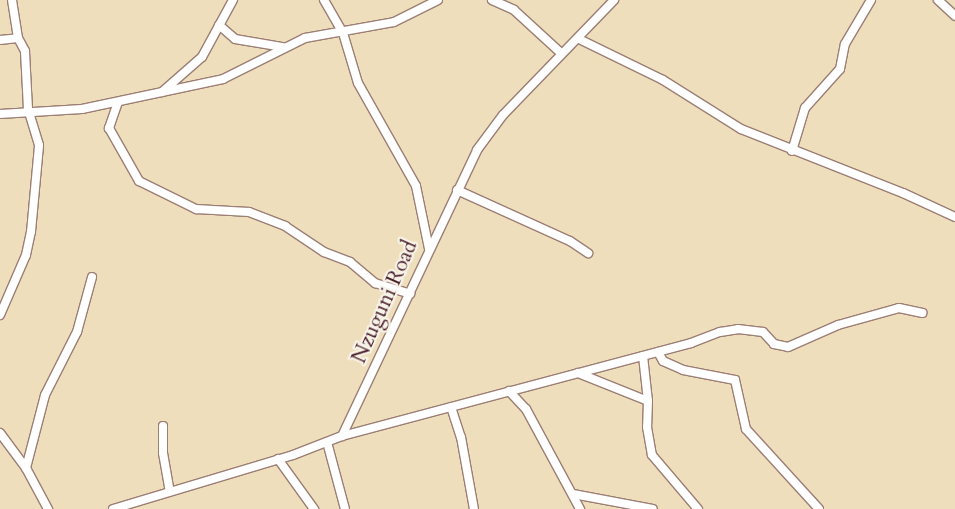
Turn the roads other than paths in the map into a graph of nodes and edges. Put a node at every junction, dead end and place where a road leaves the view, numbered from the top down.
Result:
1 (12, 0) edge
2 (233, 0) edge
3 (324, 0) edge
4 (438, 0) edge
5 (492, 0) edge
6 (614, 0) edge
7 (871, 0) edge
8 (938, 0) edge
9 (955, 16) edge
10 (219, 25) junction
11 (343, 33) junction
12 (18, 38) junction
13 (579, 38) junction
14 (0, 40) edge
15 (282, 47) junction
16 (561, 53) junction
17 (161, 92) junction
18 (118, 102) junction
19 (0, 114) edge
20 (30, 114) junction
21 (792, 151) junction
22 (457, 190) junction
23 (955, 217) edge
24 (429, 249) junction
25 (588, 253) dead end
26 (92, 278) dead end
27 (410, 294) junction
28 (922, 313) dead end
29 (0, 315) edge
30 (658, 352) junction
31 (643, 356) junction
32 (578, 373) junction
33 (509, 391) junction
34 (648, 401) junction
35 (450, 407) junction
36 (163, 426) dead end
37 (0, 433) edge
38 (342, 436) junction
39 (327, 442) junction
40 (278, 459) junction
41 (26, 468) junction
42 (170, 491) junction
43 (573, 494) junction
44 (48, 509) edge
45 (113, 509) edge
46 (314, 509) edge
47 (345, 509) edge
48 (474, 509) edge
49 (580, 509) edge
50 (653, 509) edge
51 (698, 509) edge
52 (819, 509) edge

1 - 12 street
2 - 10 street
3 - 11 street
4 - 11 street
5 - 16 street
6 - 13 street, Nzuguni Road
7 - 21 street
8 - 9 street
10 - 15 street
10 - 17 street
11 - 15 street
11 - 24 street
12 - 14 street
12 - 20 street
13 - 16 street, Nzuguni Road
13 - 21 street
15 - 17 street
16 - 22 street, Nzuguni Road
17 - 18 street
18 - 20 street
18 - 27 street
19 - 20 street
20 - 29 street
21 - 23 street
22 - 24 street, Nzuguni Road
22 - 25 street
24 - 27 street, Nzuguni Road
26 - 41 street
27 - 38 street, Nzuguni Road
28 - 30 street
30 - 31 street
30 - 52 street
31 - 32 street
31 - 34 street
32 - 33 street
32 - 34 street
33 - 35 street
33 - 43 street
34 - 51 street
35 - 38 street
35 - 48 street
36 - 42 street
37 - 41 street
38 - 39 street
39 - 40 street
39 - 47 street
40 - 42 street
40 - 46 street
41 - 44 street
42 - 45 street
43 - 49 street
43 - 50 street

